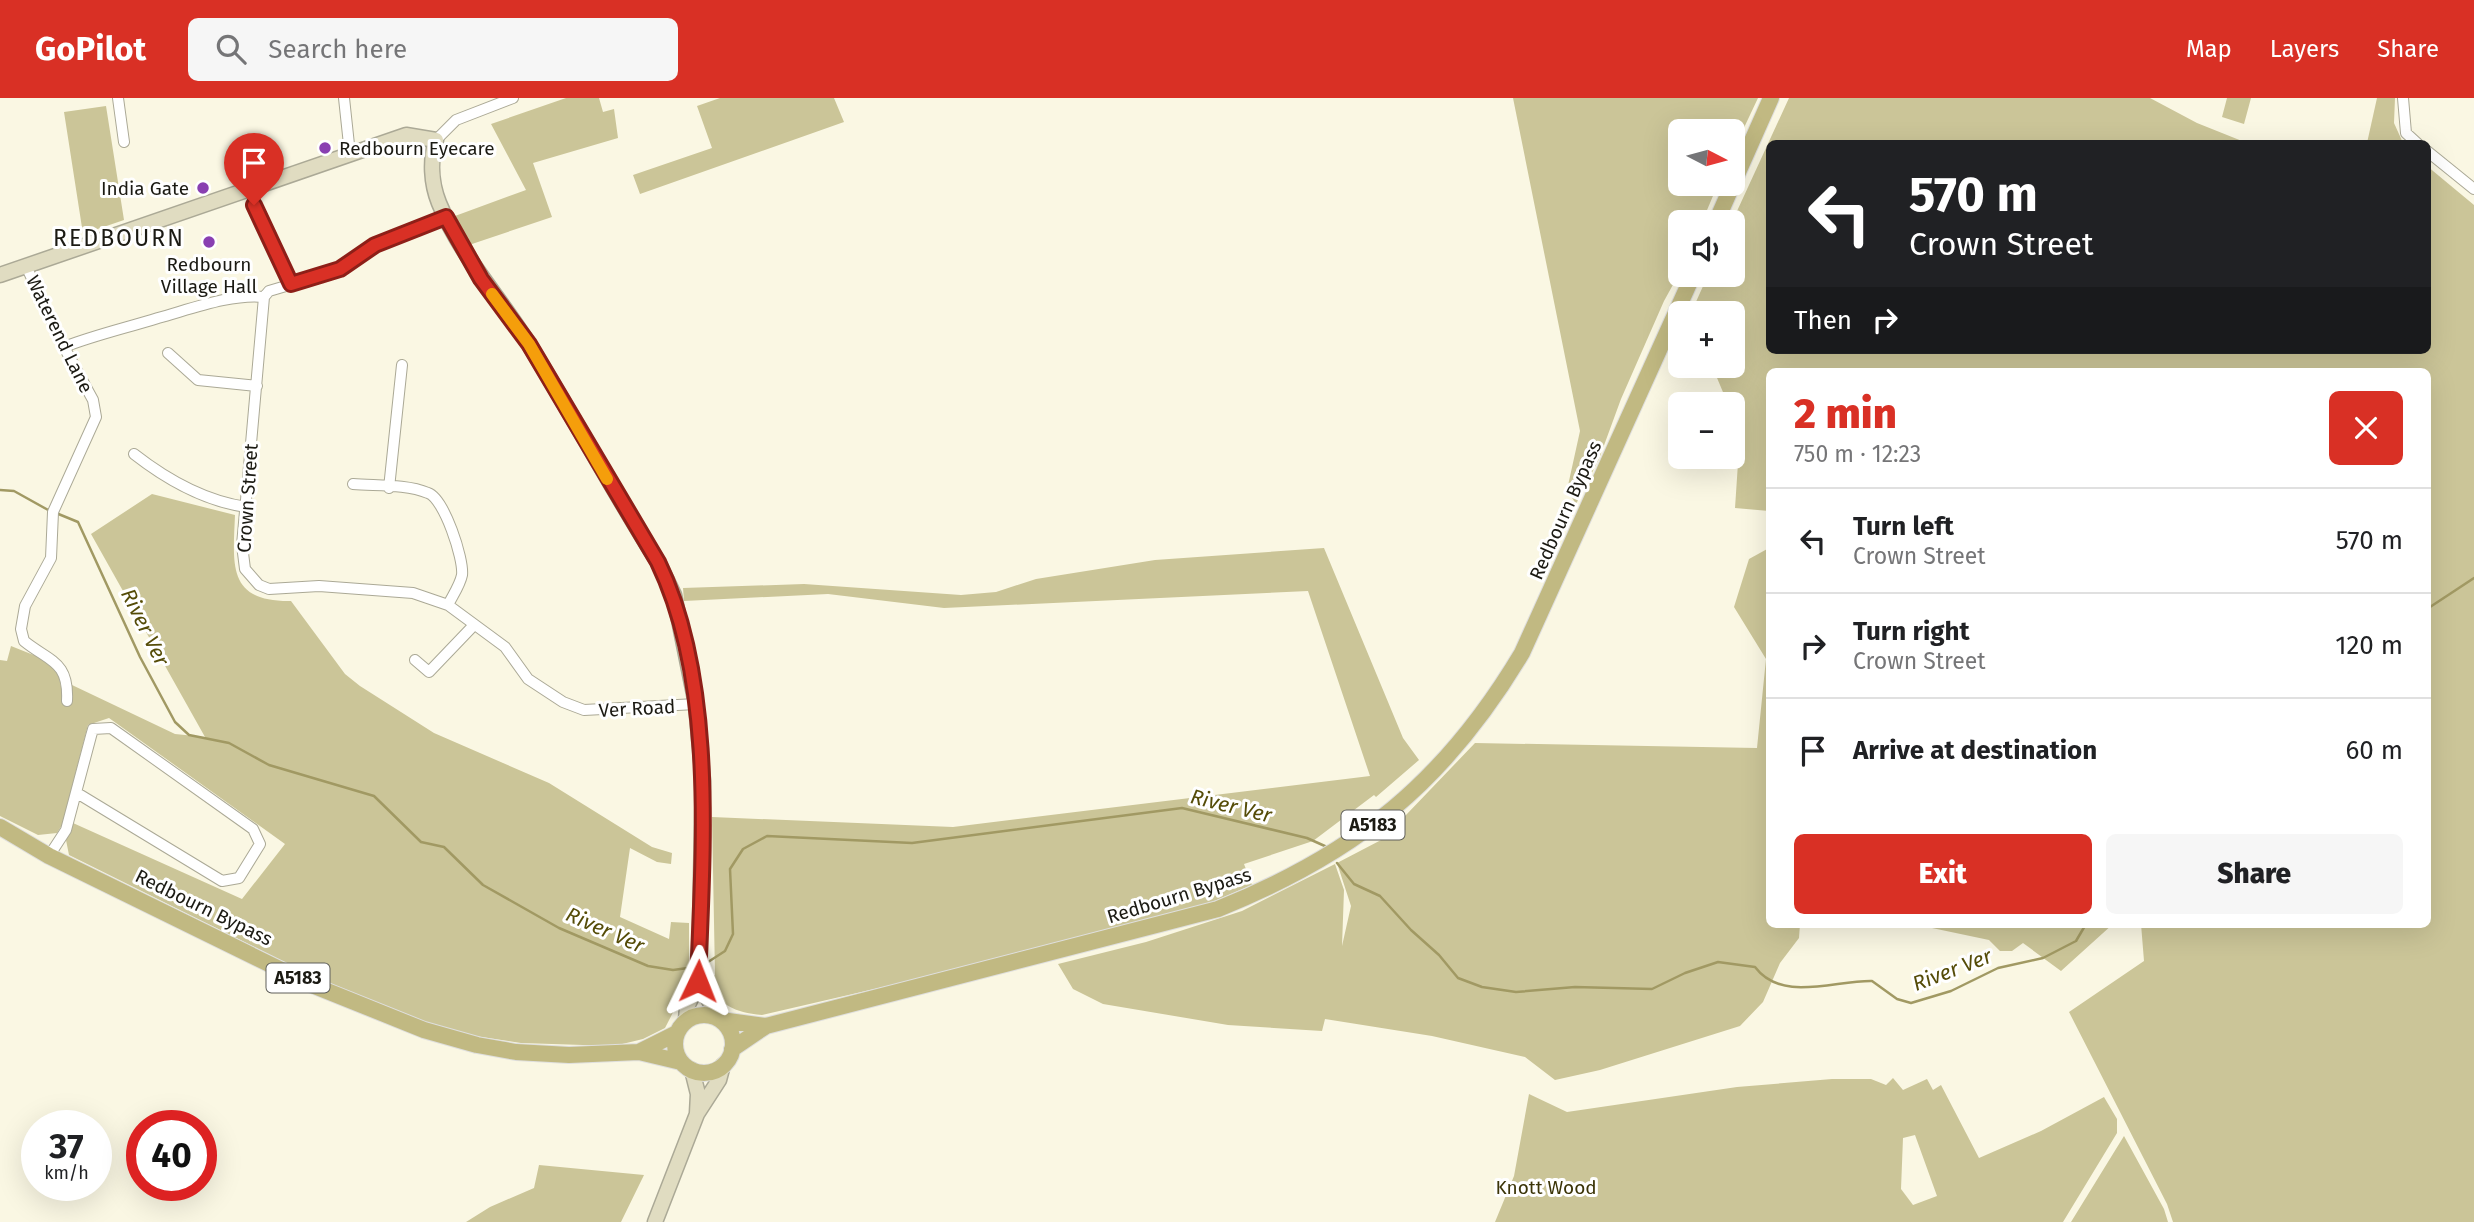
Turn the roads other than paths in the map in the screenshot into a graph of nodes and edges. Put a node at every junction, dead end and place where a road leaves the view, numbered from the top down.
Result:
1 (118, 98) edge
2 (344, 98) edge
3 (513, 98) edge
4 (1771, 98) edge
5 (2403, 98) edge
6 (436, 140) junction
7 (2414, 140) edge
8 (124, 142) dead end
9 (350, 154) junction
10 (2431, 154) edge
11 (2474, 189) edge
12 (252, 197) junction
13 (1721, 210) edge
14 (446, 217) junction
15 (26, 266) junction
16 (0, 275) edge
17 (291, 284) junction
18 (1688, 287) edge
19 (264, 297) junction
20 (64, 347) junction
21 (168, 353) dead end
22 (402, 365) dead end
23 (257, 386) junction
24 (134, 454) dead end
25 (353, 484) dead end
26 (389, 488) junction
27 (246, 507) junction
28 (448, 604) junction
29 (474, 625) junction
30 (415, 660) dead end
31 (67, 701) dead end
32 (696, 704) junction
33 (77, 793) junction
34 (0, 827) edge
35 (49, 856) junction
36 (699, 975) junction
37 (719, 1019) junction
38 (766, 1026) junction
39 (681, 1027) junction
40 (732, 1049) junction
41 (639, 1052) junction
42 (723, 1065) junction
43 (686, 1066) junction
44 (697, 1114) junction
45 (655, 1222) edge

1 - 8 street
2 - 9 street
3 - 6 street
4 - 13 main road
5 - 7 street
6 - 9 street
6 - 14 street
9 - 12 street
10 - 11 street
12 - 15 street
12 - 17 street
14 - 17 street
14 - 32 street
15 - 16 street
15 - 20 street, Waterend Lane
17 - 19 street
18 - 38 main road, Redbourn Bypass / A5183
19 - 20 street
19 - 23 street, Crown Street
20 - 31 street, Waterend Lane
21 - 23 street
22 - 26 street
23 - 27 street, Crown Street
24 - 27 street
25 - 26 street
26 - 28 street
27 - 28 street, Crown Street
28 - 29 street, Ver Road
29 - 30 street
29 - 32 street, Ver Road
32 - 36 street
33 - 33 street
33 - 35 street
34 - 35 main road, Redbourn Bypass / A5183
35 - 41 main road, Redbourn Bypass / A5183
36 - 37 street
36 - 39 street
37 - 38 main road, Redbourn Bypass / A5183
37 - 39 main road
37 - 40 main road
38 - 40 main road, Redbourn Bypass / A5183
39 - 41 main road, Redbourn Bypass / A5183
39 - 43 main road
40 - 42 main road
41 - 43 main road, Redbourn Bypass / A5183
42 - 43 main road
42 - 44 street
43 - 44 street
44 - 45 street

